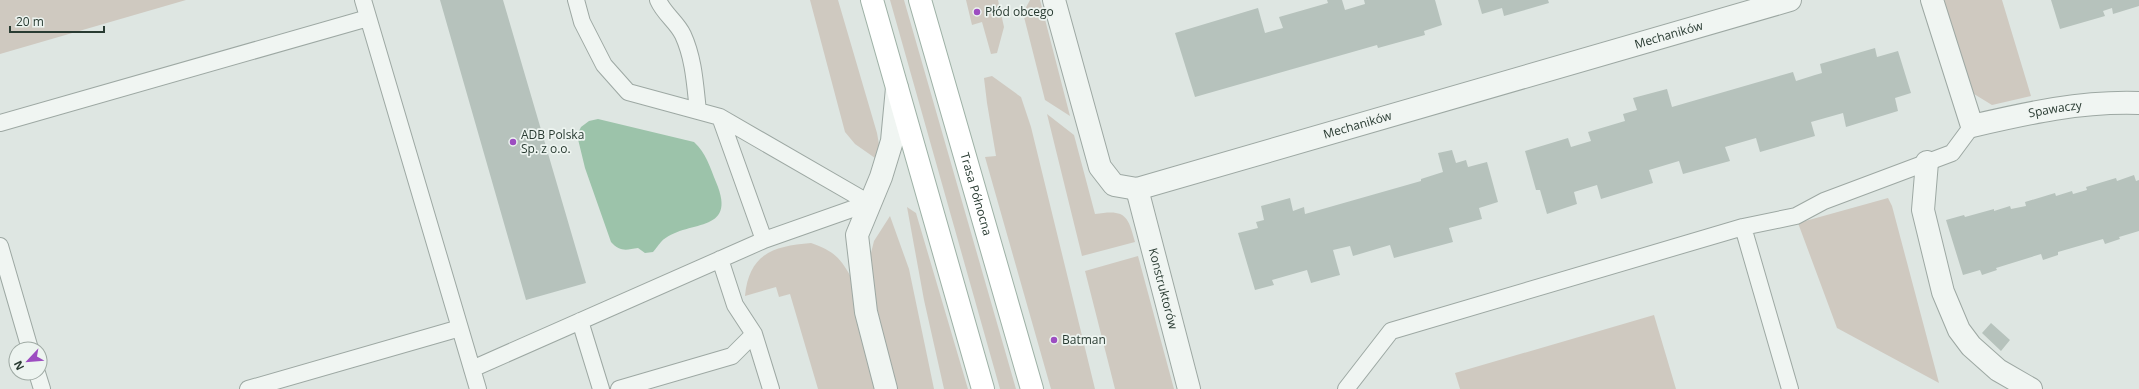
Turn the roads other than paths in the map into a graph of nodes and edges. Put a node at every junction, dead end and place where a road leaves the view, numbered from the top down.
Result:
1 (363, 0) edge
2 (576, 0) edge
3 (658, 0) edge
4 (872, 0) edge
5 (920, 0) edge
6 (1054, 0) edge
7 (1790, 0) edge
8 (1932, 0) edge
9 (368, 18) junction
10 (897, 87) junction
11 (2139, 103) edge
12 (698, 111) junction
13 (720, 117) junction
14 (0, 123) edge
15 (1972, 126) junction
16 (1927, 162) junction
17 (1137, 189) junction
18 (869, 203) junction
19 (1744, 227) junction
20 (764, 240) junction
21 (0, 246) edge
22 (720, 259) junction
23 (580, 321) junction
24 (460, 328) junction
25 (754, 334) junction
26 (28, 341) edge
27 (472, 369) junction
28 (248, 389) edge
29 (478, 389) edge
30 (600, 389) edge
31 (618, 389) edge
32 (771, 389) edge
33 (886, 389) edge
34 (983, 389) edge
35 (1032, 389) edge
36 (1189, 389) edge
37 (1346, 389) edge
38 (1790, 389) edge
39 (2031, 389) edge

1 - 9 lane
2 - 12 lane
3 - 12 lane
4 - 10 main road
5 - 35 main road, Trasa Północna
6 - 17 street, Mechaników
7 - 17 street, Mechaników
8 - 15 street
9 - 14 lane
9 - 24 lane
10 - 18 street
10 - 34 main road
11 - 15 street, Spawaczy
12 - 13 lane
13 - 18 lane
13 - 20 lane
15 - 16 lane
16 - 19 lane
16 - 39 street
17 - 36 street, Konstruktorów
18 - 20 lane
18 - 33 street
19 - 37 lane
19 - 38 lane
20 - 22 lane
21 - 26 lane
22 - 23 lane
22 - 25 lane
23 - 27 lane
23 - 30 lane
24 - 27 lane
24 - 28 lane
25 - 31 lane
25 - 32 lane
27 - 29 lane

